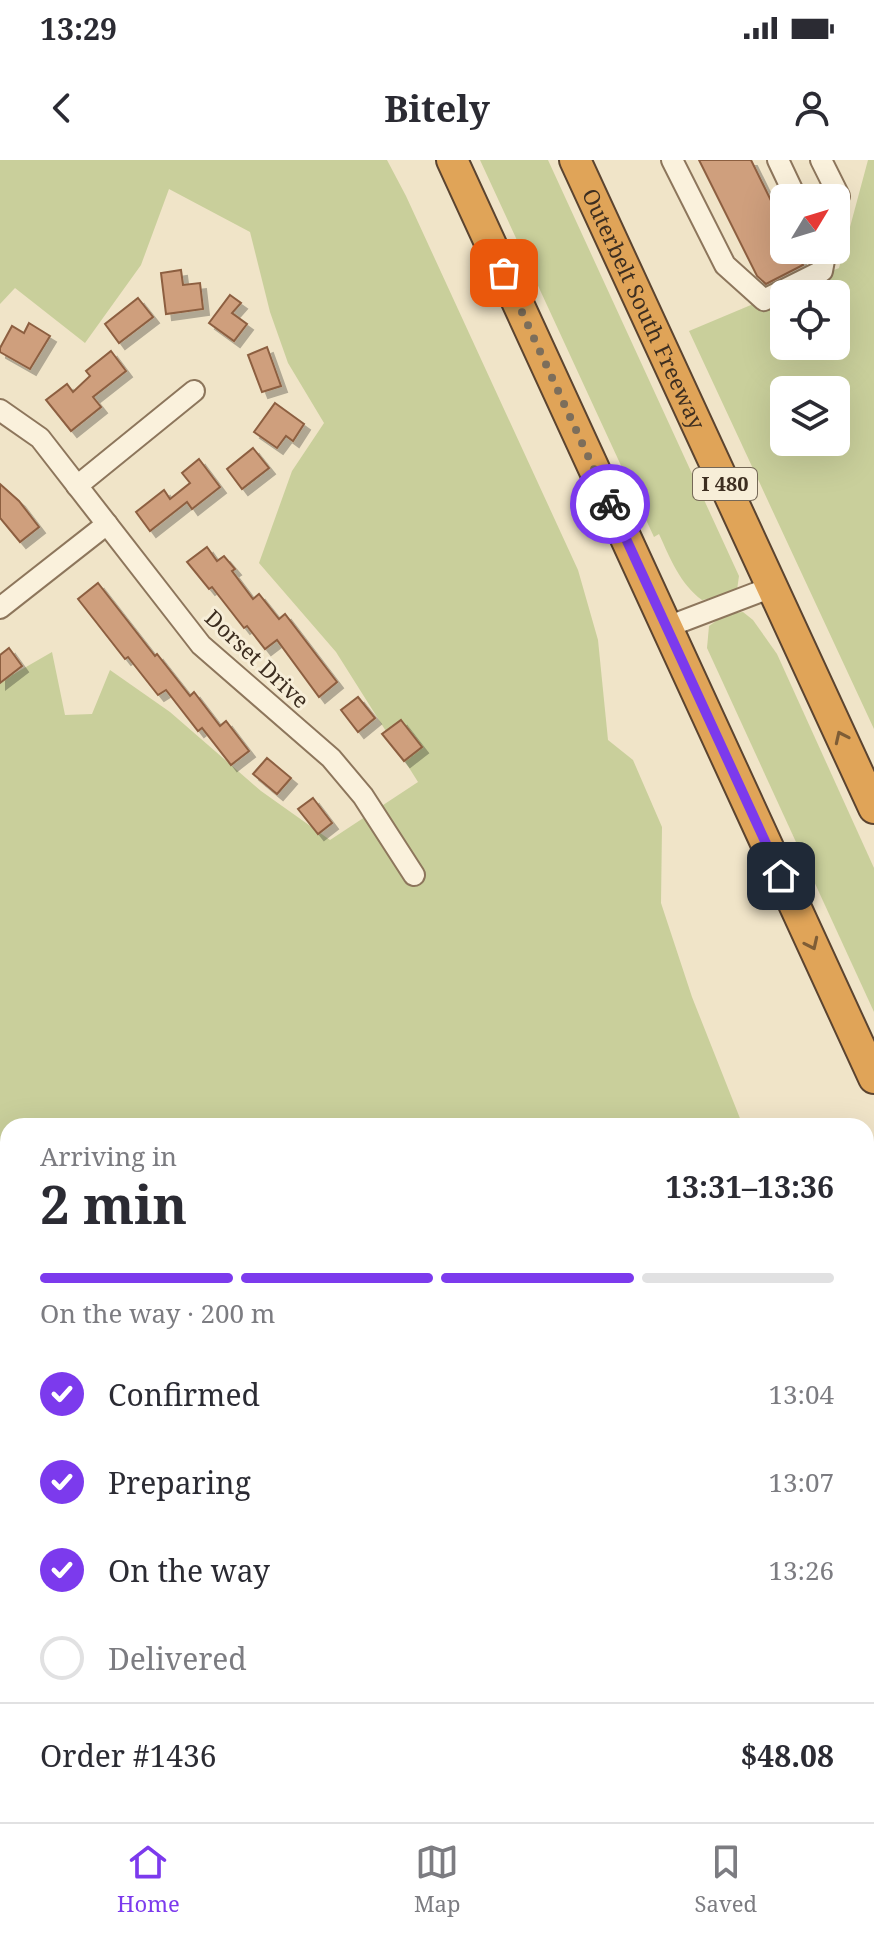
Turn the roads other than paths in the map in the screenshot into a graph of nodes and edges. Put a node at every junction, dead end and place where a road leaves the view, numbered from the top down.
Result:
1 (452, 160) edge
2 (575, 160) edge
3 (672, 160) edge
4 (778, 160) edge
5 (821, 160) edge
6 (789, 184) edge
7 (833, 184) edge
8 (823, 264) edge
9 (194, 391) dead end
10 (0, 410) edge
11 (77, 486) junction
12 (107, 524) junction
13 (772, 587) junction
14 (0, 608) edge
15 (667, 627) junction
16 (874, 808) edge
17 (414, 875) dead end
18 (857, 1042) junction
19 (874, 1078) edge
20 (874, 1087) edge

1 - 15 highway
2 - 13 highway, Outerbelt South Freeway / I 480
3 - 8 street
4 - 6 street
5 - 7 street
9 - 11 street
10 - 11 street, Dorset Drive
11 - 12 street, Dorset Drive
12 - 14 street
12 - 17 street, Dorset Drive
13 - 15 street
16 -> 13 highway, Outerbelt South Freeway / I 480
15 -> 18 highway
18 - 19 highway
18 - 20 highway

